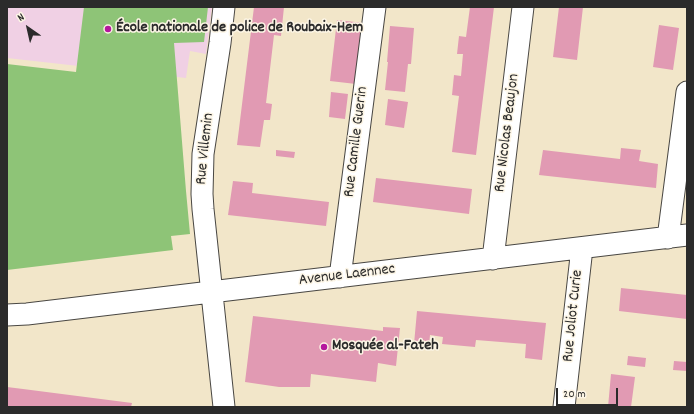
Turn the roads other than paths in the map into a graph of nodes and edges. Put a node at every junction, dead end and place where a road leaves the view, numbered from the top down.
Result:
1 (224, 7) edge
2 (375, 7) edge
3 (523, 7) edge
4 (687, 92) edge
5 (678, 237) edge
6 (582, 248) junction
7 (493, 259) junction
8 (340, 277) junction
9 (211, 292) junction
10 (7, 315) edge
11 (224, 407) edge
12 (564, 407) edge

1 - 9 street, Rue Villemin
2 - 8 street, Rue Camille Guerin
3 - 7 street, Rue Nicolas Beaujon
4 - 5 street
5 - 6 street, Avenue Laennec
6 - 7 street, Avenue Laennec
6 - 12 street, Rue Joliot Curie
7 - 8 street, Avenue Laennec
8 - 9 street, Avenue Laennec
9 - 10 street, Avenue Laennec
9 - 11 street, Rue Villemin

